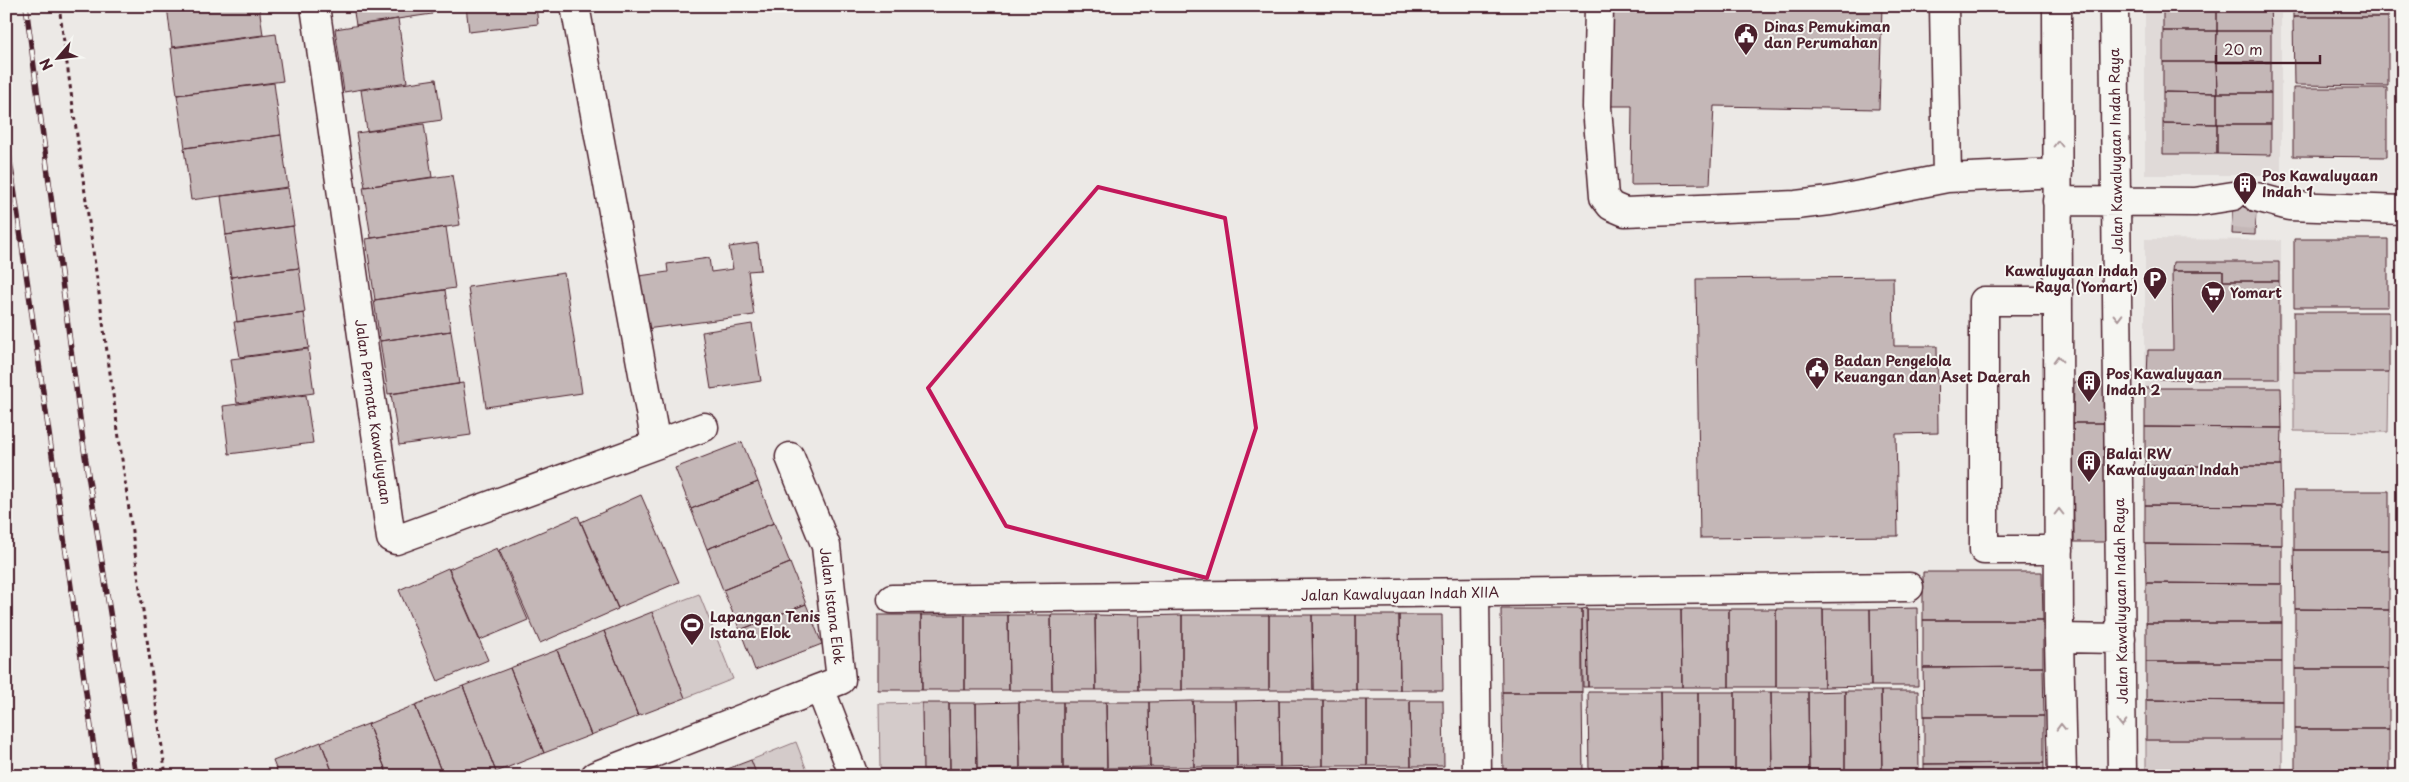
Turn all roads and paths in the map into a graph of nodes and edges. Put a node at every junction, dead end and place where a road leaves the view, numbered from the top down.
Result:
1 (59, 6) edge
2 (315, 6) edge
3 (575, 6) edge
4 (1599, 6) edge
5 (1944, 6) edge
6 (2057, 6) edge
7 (2114, 6) edge
8 (2058, 173) junction
9 (1947, 178) junction
10 (2057, 202) junction
11 (2117, 202) junction
12 (2403, 210) edge
13 (2058, 301) junction
14 (704, 427) dead end
15 (656, 444) junction
16 (790, 457) dead end
17 (2059, 550) junction
18 (1909, 587) dead end
19 (1475, 594) junction
20 (892, 599) dead end
21 (2059, 638) junction
22 (2121, 639) junction
23 (820, 688) junction
24 (166, 776) edge
25 (595, 776) edge
26 (854, 776) edge
27 (1477, 776) edge
28 (2062, 776) edge
29 (2122, 776) edge

1 - 24 path
2 - 15 street, Jalan Permata Kawaluyaan
3 - 15 street
4 - 9 street
5 - 9 street
8 -> 6 street
7 - 11 street, Jalan Kawaluyaan Indah Raya
8 - 9 street
8 - 10 street
10 - 11 street
10 - 13 street
11 - 12 street
11 -> 22 street, Jalan Kawaluyaan Indah Raya
17 -> 13 street
13 - 17 street
14 - 15 street, Jalan Permata Kawaluyaan
16 - 23 street, Jalan Istana Elok
17 - 21 street
18 - 19 street, Jalan Kawaluyaan Indah XIIA
19 - 20 street, Jalan Kawaluyaan Indah XIIA
19 - 27 street
21 - 22 street
28 -> 21 street
22 -> 29 street, Jalan Kawaluyaan Indah Raya
23 - 25 street, Jalan Istana Elok
23 - 26 street

